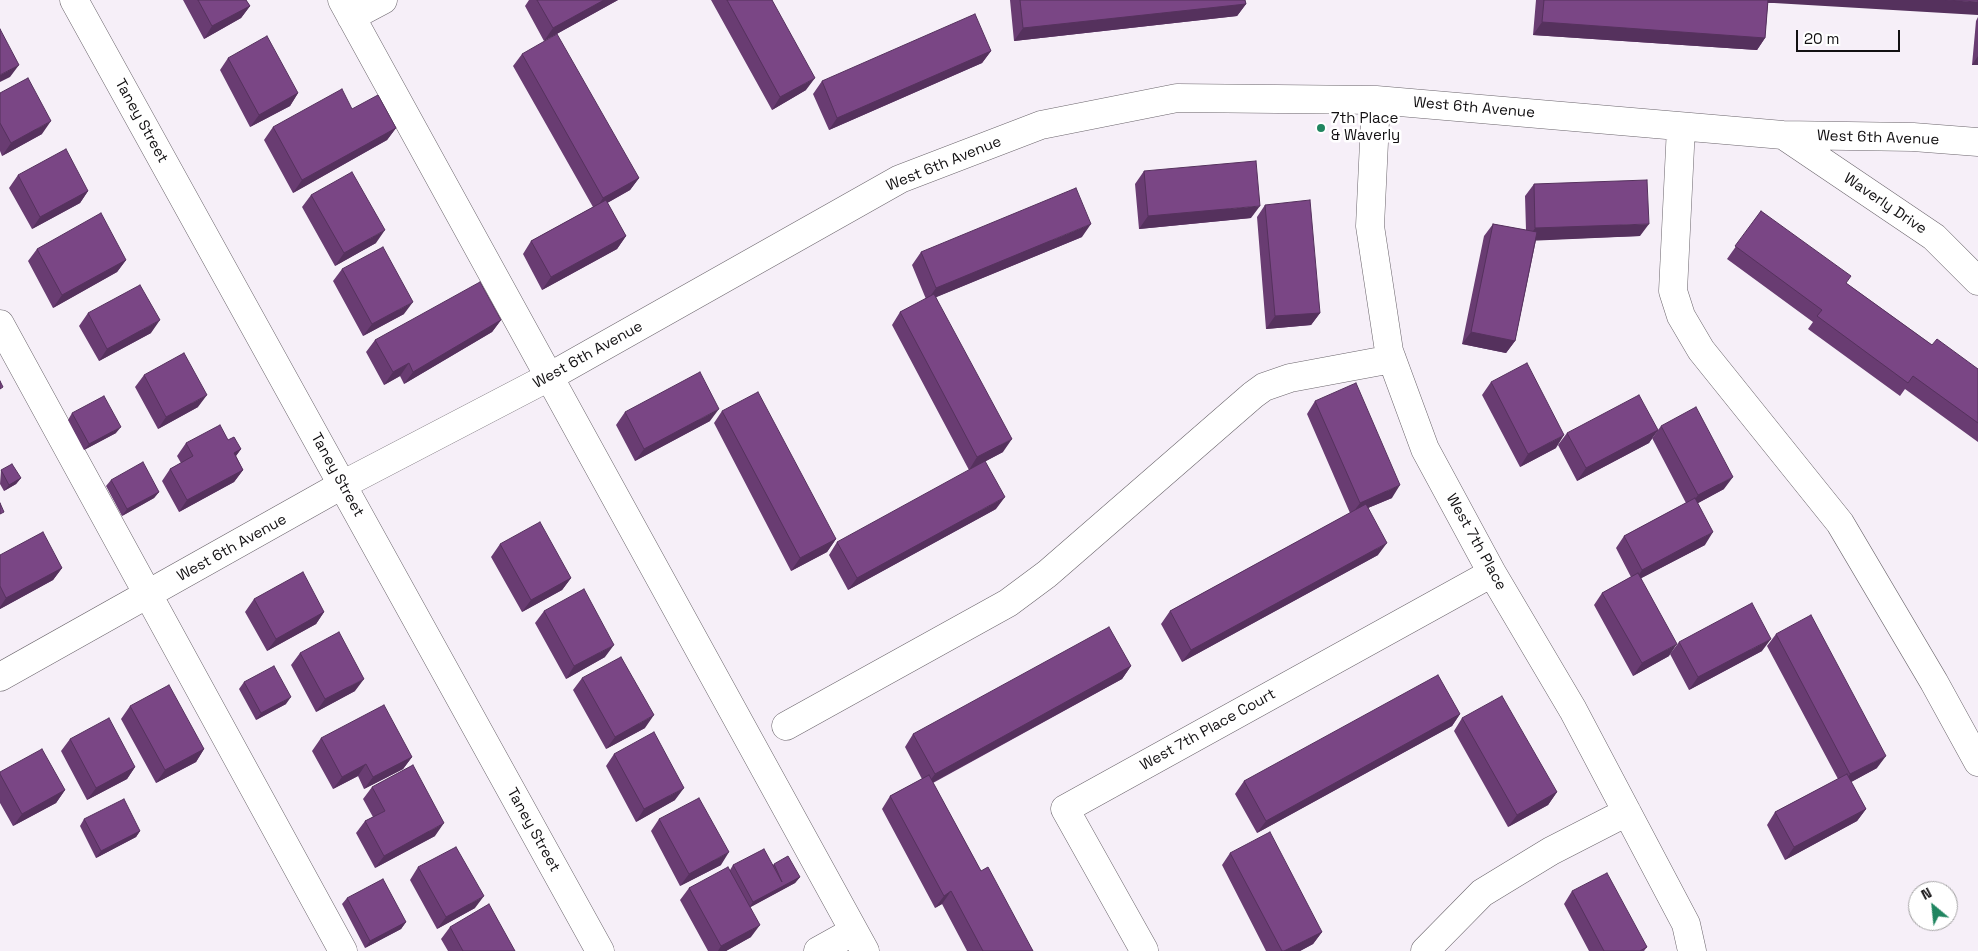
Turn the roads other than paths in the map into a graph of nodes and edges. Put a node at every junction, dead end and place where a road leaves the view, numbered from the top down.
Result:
1 (74, 0) edge
2 (382, 0) edge
3 (346, 9) edge
4 (1376, 100) junction
5 (1682, 127) junction
6 (1783, 136) junction
7 (1978, 142) edge
8 (1978, 281) edge
9 (0, 324) edge
10 (1392, 359) junction
11 (549, 377) junction
12 (342, 485) junction
13 (1492, 573) junction
14 (148, 594) junction
15 (0, 677) edge
16 (786, 726) dead end
17 (1978, 762) edge
18 (1627, 812) junction
19 (860, 941) edge
20 (1144, 950) dead end
21 (343, 951) edge
22 (600, 951) edge
23 (818, 951) edge
24 (1425, 951) edge
25 (1692, 951) edge

1 - 12 street, Taney Street
2 - 3 street
3 - 11 street
4 - 5 street, West 6th Avenue
4 - 10 street, West 7th Place
4 - 11 street, West 6th Avenue
5 - 6 street, West 6th Avenue
5 - 17 street
6 - 7 street, West 6th Avenue
6 - 8 street, Waverly Drive
9 - 14 street
10 - 13 street, West 7th Place
10 - 16 street
11 - 12 street, West 6th Avenue
11 - 19 street
12 - 14 street, West 6th Avenue
12 - 22 street, Taney Street
13 - 18 street, West 7th Place
13 - 20 street, West 7th Place Court
14 - 15 street, West 6th Avenue
14 - 21 street
18 - 24 street
18 - 25 street, West 7th Place
19 - 23 street

